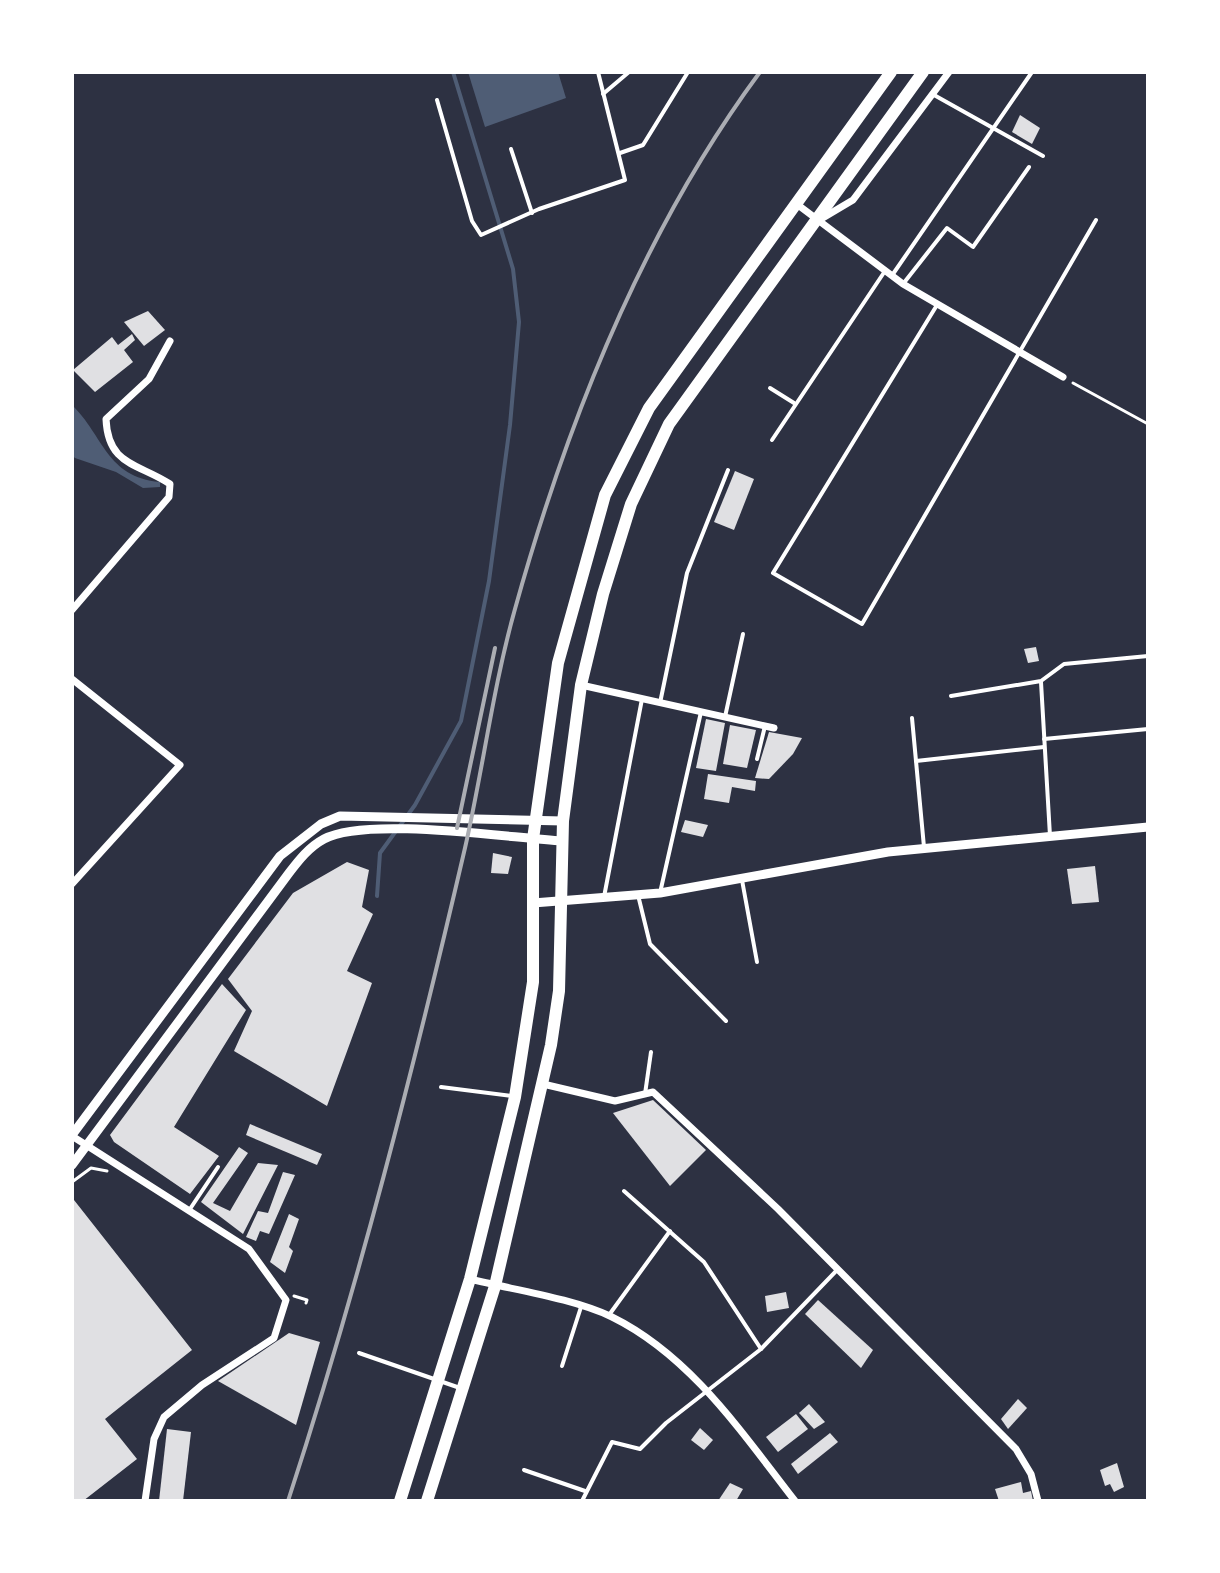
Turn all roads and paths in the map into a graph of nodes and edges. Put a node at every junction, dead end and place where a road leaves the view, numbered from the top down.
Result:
1 (598, 72) edge
2 (629, 72) edge
3 (688, 72) edge
4 (891, 72) edge
5 (923, 72) edge
6 (949, 72) edge
7 (1032, 72) edge
8 (603, 94) junction
9 (934, 95) junction
10 (437, 100) dead end
11 (992, 130) junction
12 (511, 149) dead end
13 (620, 153) junction
14 (1043, 156) dead end
15 (1029, 167) dead end
16 (798, 205) junction
17 (532, 213) junction
18 (1096, 220) dead end
19 (818, 221) junction
20 (889, 272) junction
21 (903, 284) junction
22 (937, 305) junction
23 (170, 341) dead end
24 (1021, 356) junction
25 (1063, 377) joint
26 (770, 388) dead end
27 (794, 403) junction
28 (1148, 424) edge
29 (772, 440) dead end
30 (728, 470) dead end
31 (72, 610) edge
32 (743, 634) dead end
33 (1148, 656) edge
34 (72, 679) edge
35 (1041, 681) junction
36 (581, 685) junction
37 (951, 696) dead end
38 (642, 699) junction
39 (660, 703) junction
40 (701, 712) junction
41 (725, 717) junction
42 (912, 718) dead end
43 (769, 727) joint
44 (1148, 729) edge
45 (1044, 739) junction
46 (1044, 747) junction
47 (757, 759) dead end
48 (916, 761) junction
49 (535, 819) junction
50 (563, 821) junction
51 (1148, 827) edge
52 (1050, 836) junction
53 (533, 839) junction
54 (562, 841) junction
55 (924, 848) junction
56 (742, 878) junction
57 (72, 884) edge
58 (660, 893) junction
59 (638, 895) junction
60 (603, 899) junction
61 (561, 901) junction
62 (533, 903) junction
63 (757, 962) dead end
64 (726, 1021) dead end
65 (651, 1052) dead end
66 (543, 1084) junction
67 (441, 1087) dead end
68 (645, 1094) junction
69 (515, 1097) junction
70 (72, 1135) edge
71 (88, 1148) junction
72 (72, 1165) edge
73 (218, 1167) dead end
74 (107, 1171) dead end
75 (72, 1182) edge
76 (624, 1191) dead end
77 (190, 1209) junction
78 (670, 1231) junction
79 (837, 1270) junction
80 (470, 1279) junction
81 (495, 1286) junction
82 (290, 1295) dead end
83 (306, 1303) dead end
84 (581, 1307) junction
85 (609, 1315) junction
86 (761, 1349) junction
87 (359, 1353) dead end
88 (562, 1366) dead end
89 (440, 1381) junction
90 (463, 1388) junction
91 (710, 1393) junction
92 (524, 1470) dead end
93 (585, 1491) junction
94 (145, 1501) edge
95 (400, 1501) edge
96 (427, 1501) edge
97 (582, 1501) edge
98 (795, 1501) edge
99 (1038, 1501) edge

1 - 8 lane
2 - 8 lane
3 - 13 lane
4 - 16 main road
5 - 19 main road
6 - 9 street
7 - 11 lane
8 - 13 lane
9 - 11 lane
9 - 19 street
10 - 17 lane
11 - 14 lane
11 - 20 lane
12 - 17 lane
13 - 17 lane
15 - 21 lane
16 - 19 street
16 - 49 main road
18 - 24 lane
19 - 20 street
19 - 36 main road
20 - 21 street
20 - 27 lane
21 - 22 street
22 - 24 street
22 - 24 lane
23 - 31 street
24 - 25 street
25 - 28 path
26 - 27 lane
27 - 29 lane
30 - 39 lane
32 - 41 lane
33 - 35 lane
34 - 57 street
35 - 37 lane
35 - 45 lane
36 - 38 street
36 - 50 main road
38 - 39 street
38 - 60 lane
39 - 40 street
40 - 41 street
40 - 58 lane
41 - 43 street
42 - 48 lane
43 - 47 lane
44 - 45 lane
45 - 46 lane
46 - 48 lane
46 - 52 lane
48 - 55 lane
49 - 50 street
49 - 53 main road
49 - 70 street
50 - 54 main road
51 - 52 street
52 - 55 street
53 - 54 street
53 - 62 main road
53 - 71 street
54 - 61 main road
55 - 56 street
56 - 58 street
56 - 63 lane
58 - 59 street
59 - 60 street
59 - 64 lane
60 - 61 street
61 - 62 street
61 - 66 main road
62 - 69 main road
65 - 68 lane
66 - 68 street
66 - 81 main road
67 - 69 lane
68 - 79 street
69 - 80 main road
70 - 71 street
71 - 72 street
71 - 77 street
73 - 77 lane
74 - 75 path
76 - 78 lane
77 - 94 street
78 - 85 lane
78 - 86 lane
79 - 86 lane
79 - 99 street
80 - 81 street
80 - 89 main road
81 - 84 street
81 - 90 main road
82 - 83 path
84 - 85 street
84 - 88 lane
85 - 91 street
86 - 91 lane
87 - 89 lane
89 - 90 lane
89 - 95 main road
90 - 96 main road
91 - 93 lane
91 - 98 street
92 - 93 lane
93 - 97 lane

